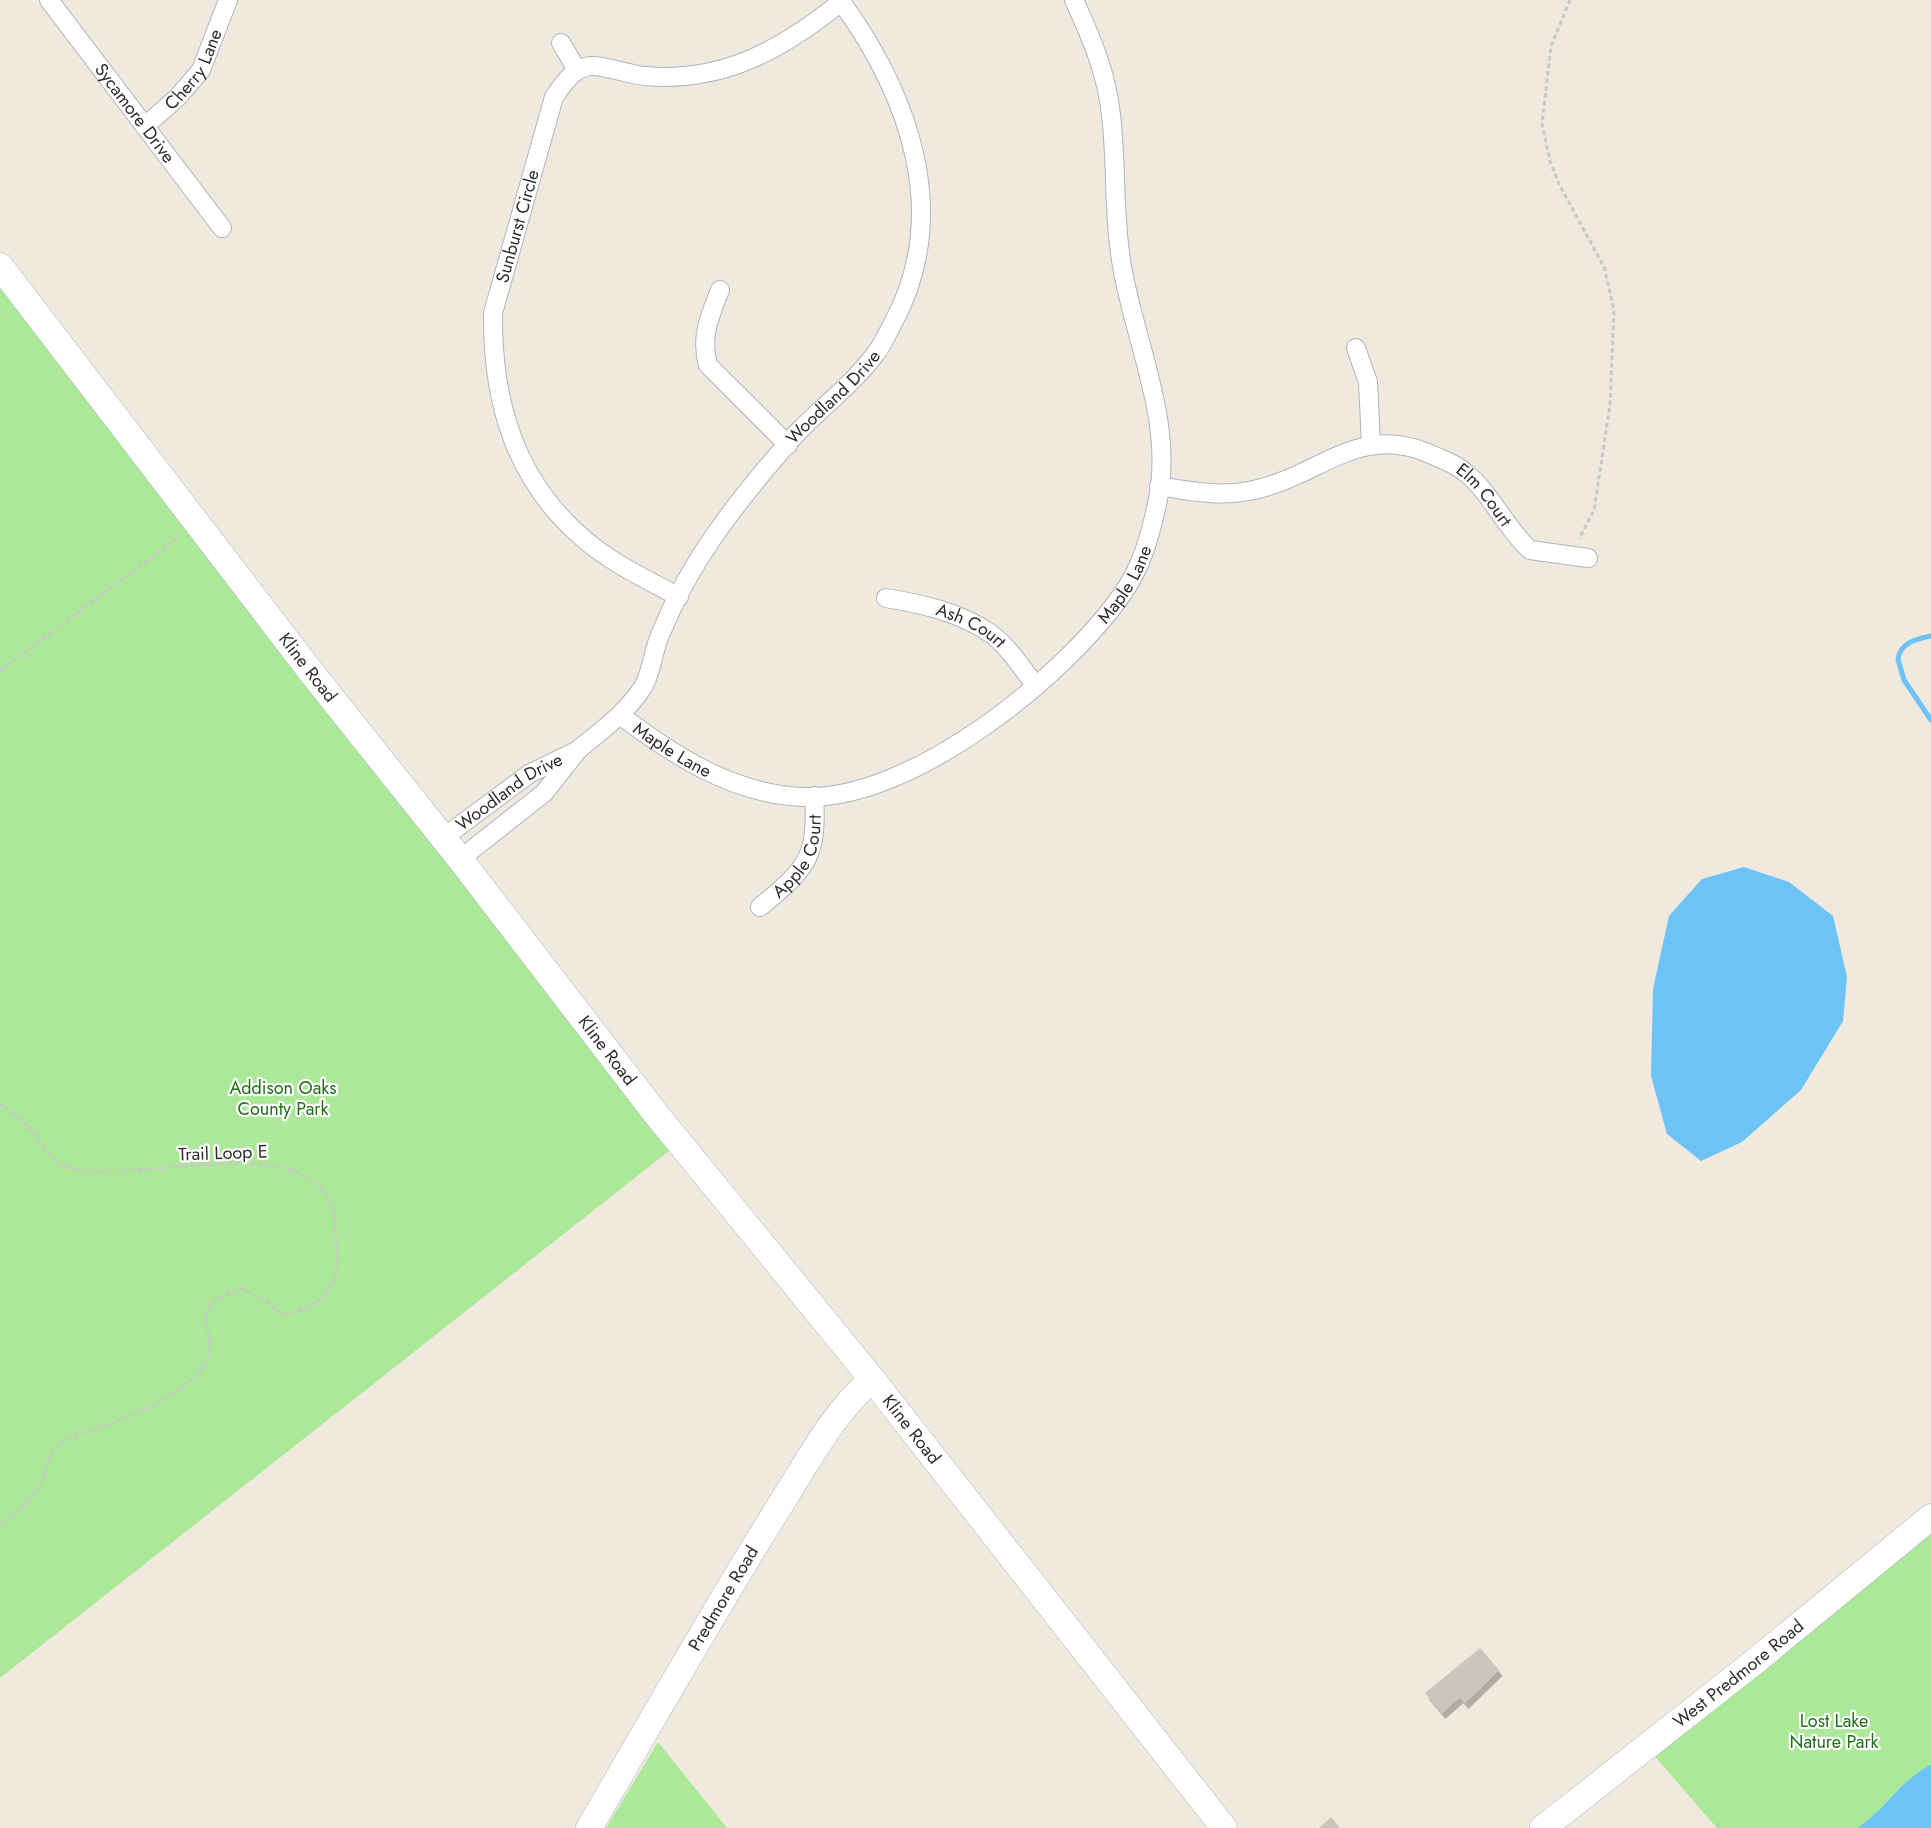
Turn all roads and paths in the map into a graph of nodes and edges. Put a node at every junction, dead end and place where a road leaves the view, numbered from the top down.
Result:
1 (49, 0) edge
2 (228, 0) edge
3 (1074, 0) edge
4 (1570, 0) edge
5 (840, 1) edge
6 (561, 43) dead end
7 (577, 70) junction
8 (145, 126) junction
9 (222, 228) dead end
10 (0, 266) edge
11 (720, 290) dead end
12 (1356, 348) dead end
13 (788, 444) junction
14 (1371, 444) junction
15 (1159, 486) junction
16 (195, 523) junction
17 (1579, 557) joint
18 (679, 597) junction
19 (886, 598) dead end
20 (0, 671) edge
21 (1035, 685) junction
22 (620, 715) junction
23 (578, 750) junction
24 (814, 796) junction
25 (443, 838) junction
26 (460, 859) junction
27 (760, 907) dead end
28 (0, 1103) edge
29 (872, 1379) junction
30 (1931, 1517) edge
31 (0, 1523) edge
32 (589, 1828) edge
33 (1224, 1828) edge
34 (1543, 1828) edge

1 - 8 street, Sycamore Drive
2 - 8 street, Cherry Lane
3 - 15 street, Maple Lane
4 - 17 path
5 - 7 street
5 - 13 street, Woodland Drive
6 - 7 street
7 - 18 street, Sunburst Circle
8 - 9 street, Sycamore Drive
10 - 16 street, Kline Road
11 - 13 street
12 - 14 street
13 - 18 street, Woodland Drive
14 - 15 street, Elm Court
14 - 17 street, Elm Court
15 - 21 street, Maple Lane
16 - 20 path
16 - 25 street, Kline Road
18 - 22 street, Woodland Drive
19 - 21 street, Ash Court
21 - 24 street, Maple Lane
22 - 23 street, Woodland Drive
22 - 24 street, Maple Lane
23 - 25 street, Woodland Drive
23 - 26 street, Woodland Drive
24 - 27 street, Apple Court
25 - 26 street, Kline Road
26 - 29 street, Kline Road
28 - 31 path, Trail Loop E
29 - 32 street, Predmore Road
29 - 33 street, Kline Road
30 - 34 street, West Predmore Road

